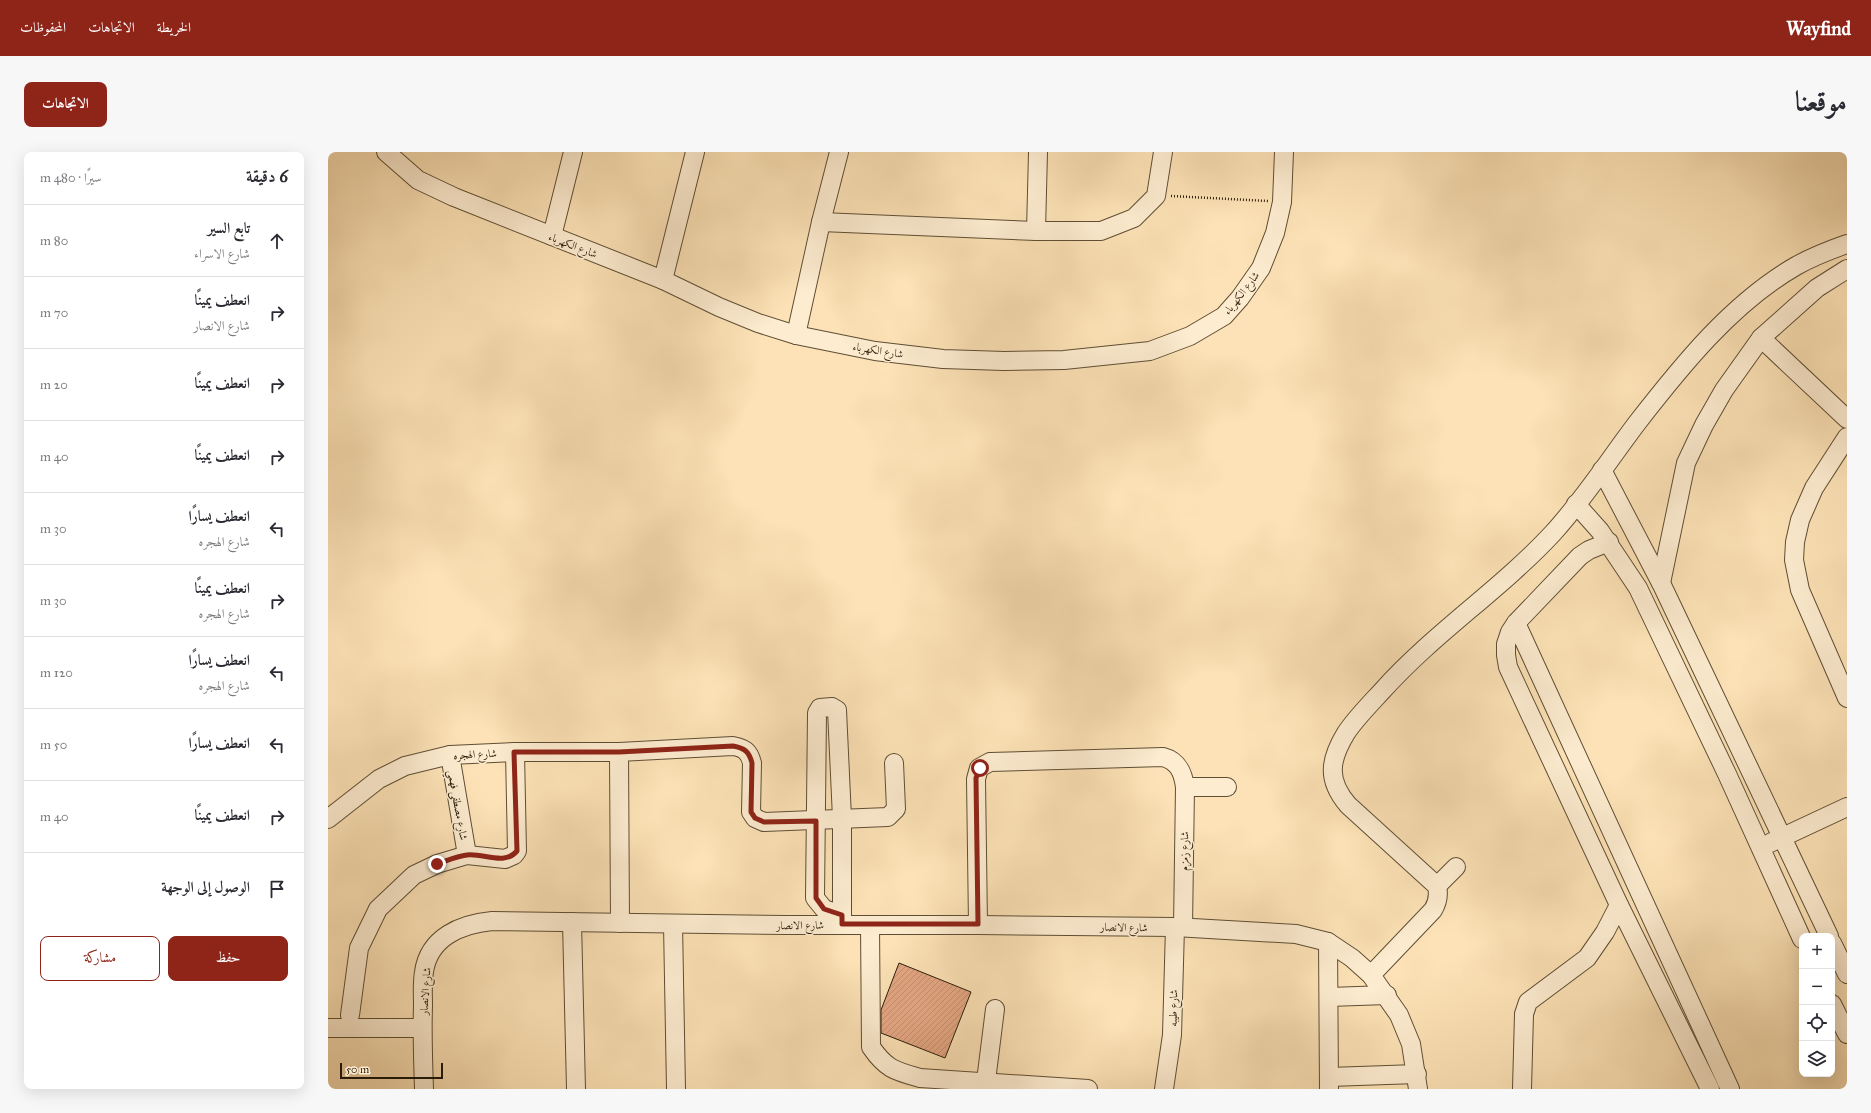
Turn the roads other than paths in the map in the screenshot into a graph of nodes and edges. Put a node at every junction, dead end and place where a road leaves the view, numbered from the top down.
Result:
1 (386, 152) edge
2 (574, 152) edge
3 (695, 152) edge
4 (839, 152) edge
5 (1038, 152) edge
6 (1163, 152) edge
7 (1284, 152) edge
8 (821, 222) junction
9 (1036, 231) junction
10 (552, 236) junction
11 (1847, 244) edge
12 (1847, 269) edge
13 (663, 280) junction
14 (796, 335) junction
15 (1761, 338) junction
16 (1847, 419) edge
17 (1847, 437) edge
18 (1602, 470) junction
19 (1576, 504) junction
20 (1609, 542) junction
21 (1661, 583) junction
22 (1516, 623) junction
23 (1847, 698) edge
24 (514, 752) junction
25 (619, 752) junction
26 (450, 755) junction
27 (894, 763) dead end
28 (1748, 764) junction
29 (1727, 774) junction
30 (1184, 781) junction
31 (1227, 787) dead end
32 (1847, 807) edge
33 (842, 818) junction
34 (328, 819) edge
35 (816, 821) junction
36 (1782, 838) junction
37 (1761, 848) junction
38 (467, 855) junction
39 (1456, 867) dead end
40 (1437, 886) junction
41 (1620, 905) junction
42 (842, 920) junction
43 (572, 922) junction
44 (620, 923) junction
45 (673, 924) junction
46 (978, 924) junction
47 (870, 925) junction
48 (1179, 927) junction
49 (1799, 933) edge
50 (1828, 933) edge
51 (1328, 942) junction
52 (1835, 949) edge
53 (1847, 974) edge
54 (1372, 975) junction
55 (1387, 996) junction
56 (1329, 997) junction
57 (1832, 1005) edge
58 (995, 1009) dead end
59 (350, 1015) dead end
60 (328, 1028) edge
61 (422, 1028) junction
62 (1847, 1034) edge
63 (986, 1082) junction
64 (1418, 1082) edge
65 (1329, 1083) edge
66 (943, 1084) edge
67 (424, 1089) edge
68 (576, 1089) edge
69 (676, 1089) edge
70 (1088, 1089) edge
71 (1164, 1089) edge
72 (1522, 1089) edge
73 (1710, 1089) edge
74 (1730, 1089) edge

1 - 10 street, شارع الكهرباء
2 - 10 street
3 - 13 street
4 - 8 street
5 - 9 street
6 - 9 street
7 - 14 street, شارع الكهرباء
8 - 9 street
8 - 14 street
10 - 13 street, شارع الكهرباء
11 - 18 street
12 - 15 street
13 - 14 street, شارع الكهرباء
15 - 16 street
15 - 21 street
17 - 23 street
18 - 19 street
18 - 21 street
19 - 20 street
19 - 40 street
20 - 22 street
20 - 29 street
21 - 28 street
22 - 41 street
22 - 74 street
24 - 25 street, شارع الهجره
24 - 26 street, شارع الهجره
24 - 38 street
25 - 35 street, شارع الهجره
25 - 44 street
26 - 34 street, شارع الهجره
26 - 38 street, شارع مصطفى فهمي
27 - 33 street
28 - 29 street
28 - 36 street
29 - 37 street
30 - 31 street
30 - 46 street
30 - 48 street, شارع زمزم
32 - 36 street
33 - 35 street
33 - 35 street
33 - 42 street
35 - 42 street
36 - 37 street
36 - 50 street
37 - 49 street
38 - 59 street
39 - 40 street
40 - 54 street
41 - 72 street
41 - 73 street
42 - 45 street, شارع الانصار
42 - 47 street, شارع الانصار
43 - 44 street, شارع الانصار
43 - 61 street, شارع الانصار
43 - 68 street
44 - 45 street, شارع الانصار
45 - 69 street
46 - 47 street, شارع الانصار
46 - 48 street, شارع الانصار
47 - 66 street
48 - 51 street, شارع الانصار
48 - 71 street, شارع طيبه
51 - 54 street, شارع الانصار
51 - 56 street
52 - 53 street
54 - 55 street, شارع الانصار
55 - 56 street
55 - 64 street, شارع الانصار
56 - 65 street
57 - 62 street
58 - 63 street
60 - 61 street
61 - 67 street, شارع الانصار
63 - 66 street
63 - 70 street
64 - 65 street

